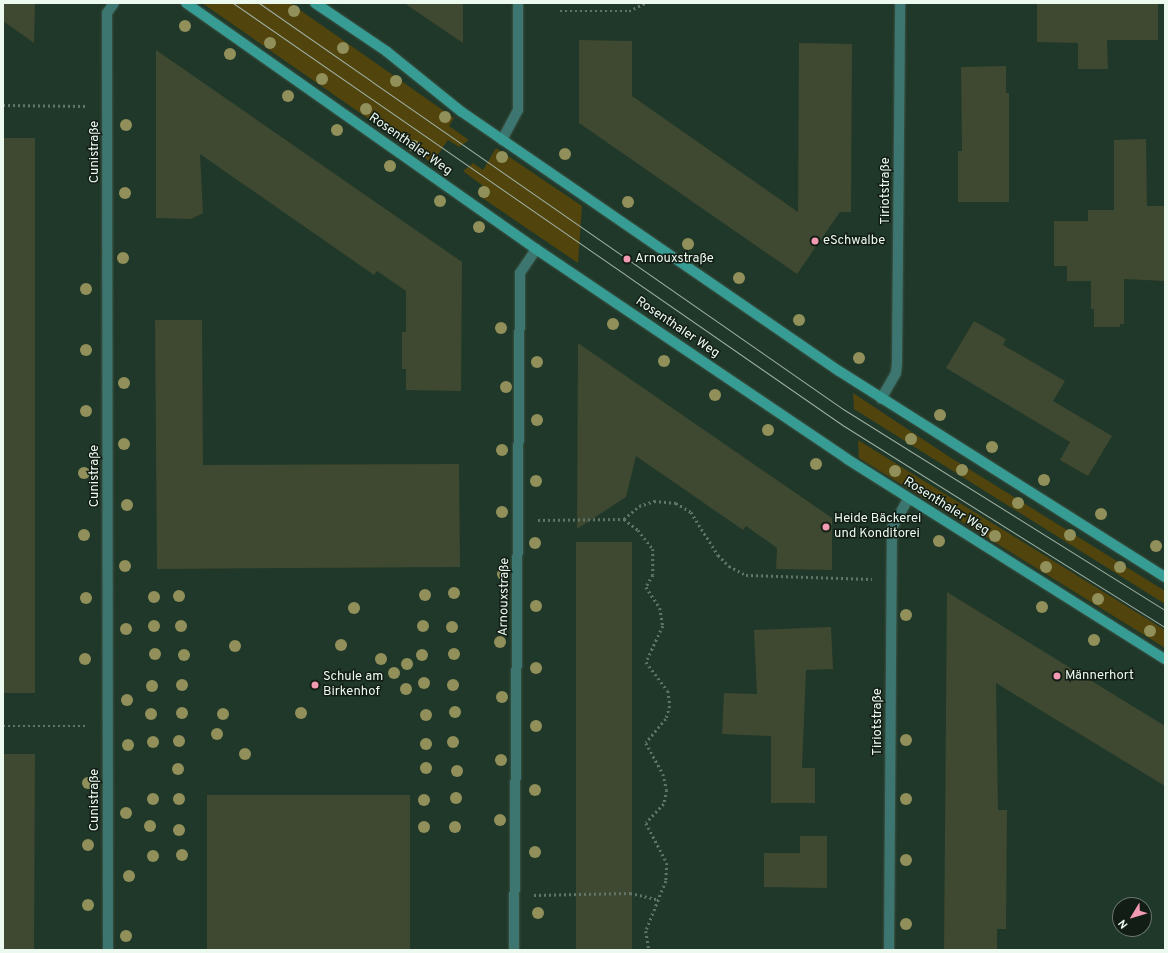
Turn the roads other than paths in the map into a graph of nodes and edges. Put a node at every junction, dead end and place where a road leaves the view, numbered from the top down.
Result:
1 (114, 3) edge
2 (186, 3) edge
3 (315, 3) edge
4 (518, 3) edge
5 (900, 3) edge
6 (502, 140) junction
7 (536, 249) junction
8 (881, 400) junction
9 (908, 499) junction
10 (1165, 577) edge
11 (1165, 659) edge
12 (108, 950) edge
13 (514, 950) edge
14 (889, 950) edge

1 - 12 street, Cunistraße
2 - 7 main road, Rosenthaler Weg
3 - 6 main road
4 - 6 street
5 - 8 street, Tiriotstraße
6 - 8 main road
7 - 9 main road, Rosenthaler Weg
7 - 13 street, Arnouxstraße
8 - 10 main road
9 - 11 main road, Rosenthaler Weg
9 - 14 street, Tiriotstraße

